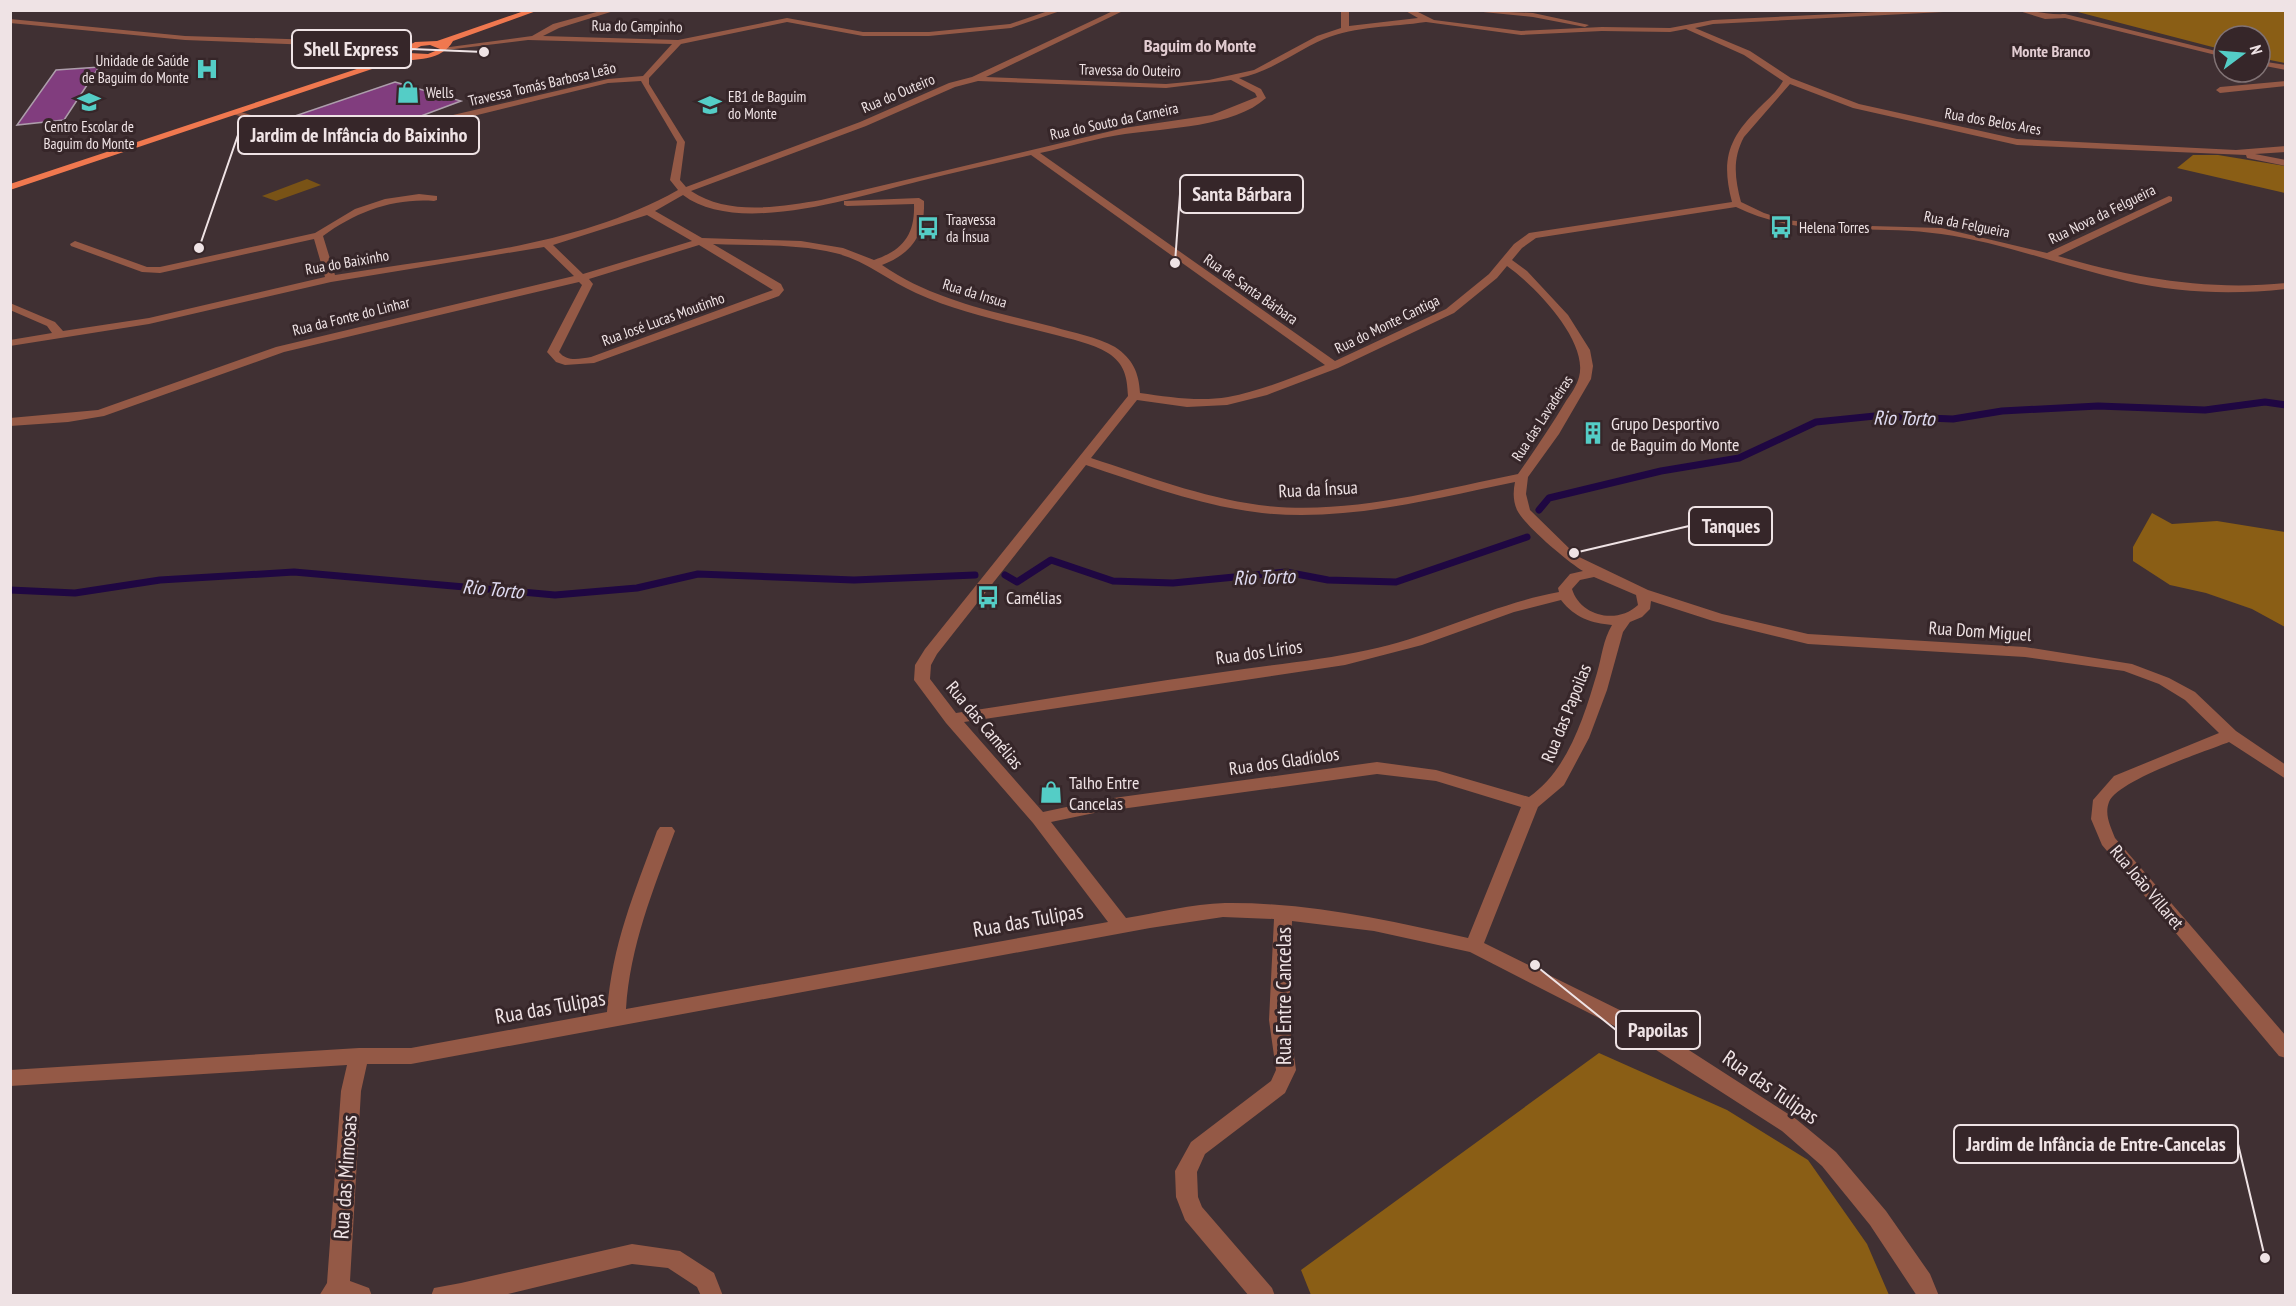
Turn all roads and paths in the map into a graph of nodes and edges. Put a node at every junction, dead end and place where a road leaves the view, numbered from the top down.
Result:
1 (536, 10) edge
2 (614, 10) edge
3 (1060, 10) edge
4 (1122, 10) edge
5 (1346, 10) edge
6 (1407, 10) edge
7 (1466, 10) edge
8 (1558, 10) edge
9 (1979, 10) edge
10 (2019, 10) edge
11 (792, 11) edge
12 (2028, 11) edge
13 (2063, 13) edge
14 (1544, 17) junction
15 (787, 20) junction
16 (1424, 20) junction
17 (10, 21) edge
18 (1687, 27) junction
19 (1345, 29) junction
20 (1602, 29) junction
21 (482, 30) junction
22 (199, 31) junction
23 (120, 32) junction
24 (185, 38) junction
25 (533, 38) junction
26 (272, 41) junction
27 (496, 41) junction
28 (678, 42) junction
29 (417, 45) junction
30 (392, 46) junction
31 (442, 46) junction
32 (403, 52) junction
33 (2212, 52) edge
34 (414, 57) junction
35 (392, 60) junction
36 (645, 78) junction
37 (975, 79) junction
38 (1234, 79) junction
39 (1788, 80) junction
40 (2286, 83) edge
41 (2220, 90) dead end
42 (234, 113) junction
43 (2286, 149) edge
44 (2271, 151) junction
45 (1034, 153) junction
46 (2236, 153) junction
47 (2286, 163) edge
48 (936, 174) junction
49 (10, 187) edge
50 (681, 192) junction
51 (434, 198) dead end
52 (2169, 199) dead end
53 (919, 201) junction
54 (818, 203) junction
55 (1737, 204) junction
56 (648, 211) junction
57 (318, 235) junction
58 (702, 241) junction
59 (75, 244) dead end
60 (546, 244) junction
61 (2048, 257) junction
62 (1507, 262) junction
63 (874, 264) junction
64 (581, 278) junction
65 (331, 279) junction
66 (2286, 286) edge
67 (10, 306) edge
68 (59, 334) junction
69 (10, 343) edge
70 (1334, 366) junction
71 (1134, 396) junction
72 (10, 422) edge
73 (1085, 460) junction
74 (1522, 477) junction
75 (1594, 573) junction
76 (1643, 593) junction
77 (1565, 595) junction
78 (1625, 619) junction
79 (952, 719) junction
80 (2230, 735) junction
81 (2286, 773) edge
82 (1531, 804) junction
83 (1039, 819) junction
84 (666, 831) dead end
85 (1283, 914) junction
86 (1122, 927) junction
87 (1474, 945) junction
88 (616, 1020) junction
89 (2286, 1050) edge
90 (359, 1056) junction
91 (10, 1078) edge
92 (334, 1292) edge
93 (361, 1296) edge
94 (442, 1296) edge
95 (712, 1296) edge
96 (1264, 1296) edge
97 (1928, 1296) edge

1 - 21 main road
2 - 25 street
3 - 15 street, Rua do Campinho
4 - 37 street, Rua do Outeiro
5 - 19 street
6 - 16 street
7 - 14 street
8 - 14 street
9 - 18 street
10 - 12 street
11 - 15 street
12 - 13 street
13 - 33 street
14 - 20 street
15 - 28 street, Rua do Campinho
16 - 19 street, Travessa do Outeiro
16 - 20 street
17 - 23 street
18 - 20 street
18 - 39 street
19 - 38 street, Travessa do Outeiro
21 - 27 street
21 - 31 main road
22 - 23 street
22 - 24 street
22 - 26 street
23 - 24 street
24 - 26 street
25 - 27 street, Rua do Campinho
25 - 28 street, Rua do Campinho
26 - 30 street
27 - 31 street, Rua do Campinho
28 - 36 street
29 - 30 street
29 - 31 main road
29 - 32 main road
30 - 32 street
31 - 34 main road
32 - 34 main road
32 - 35 main road
34 - 35 main road
35 - 42 main road
36 - 42 street, Travessa Tomás Barbosa Leão
36 - 50 street
37 - 38 street, Travessa do Outeiro
37 - 50 street, Rua do Outeiro
38 - 45 street, Rua do Souto da Carneira
39 - 46 street, Rua dos Belos Ares
39 - 55 street
40 - 41 street
42 - 49 main road
43 - 44 street
44 - 46 street
44 - 47 street
45 - 48 street, Rua do Souto da Carneira
45 - 70 street, Rua de Santa Bárbara
46 - 47 street
48 - 53 street
48 - 54 street, Rua do Souto da Carneira
50 - 54 street
50 - 56 street, Rua do Baixinho
51 - 57 street
52 - 61 street, Rua Nova da Felgueira
53 - 54 street
53 - 63 street
55 - 61 street, Rua da Felgueira
55 - 62 street, Rua do Monte Cantiga
56 - 58 street
56 - 60 street, Rua do Baixinho
57 - 59 street
57 - 65 street
58 - 63 street, Rua da Insua
58 - 64 street, Rua da Fonte do Linhar
58 - 64 street, Rua José Lucas Moutinho
60 - 64 street
60 - 65 street, Rua do Baixinho
61 - 66 street, Rua da Felgueira
62 - 70 street, Rua do Monte Cantiga
62 - 74 street, Rua das Lavadeiras
63 - 71 street, Rua da Insua
64 - 72 street, Rua da Fonte do Linhar
65 - 68 street, Rua do Baixinho
67 - 68 street
68 - 69 street, Rua do Baixinho
70 - 71 street, Rua do Monte Cantiga
71 - 73 street
73 - 74 street, Rua da Ínsua
73 - 79 street, Rua das Camélias
74 - 75 street
75 - 76 street, Rua Dom Miguel
75 - 77 street
76 - 78 street, Rua das Papoilas
76 - 80 street, Rua Dom Miguel
77 - 78 street
77 - 79 street, Rua dos Lírios
78 - 82 street, Rua das Papoilas
79 - 83 street, Rua das Camélias
80 - 81 street, Rua Dom Miguel
80 - 89 street, Rua João Villaret
82 - 83 street, Rua dos Gladíolos
82 - 87 street
83 - 86 street, Rua das Camélias
84 - 88 street
85 - 86 street, Rua das Tulipas
85 - 87 street, Rua das Tulipas
85 - 96 street, Rua Entre Cancelas
86 - 88 street, Rua das Tulipas
87 - 97 street, Rua das Tulipas
88 - 90 street, Rua das Tulipas
90 - 91 street, Rua das Tulipas
90 - 92 street, Rua das Mimosas
92 - 93 street
94 - 95 street

